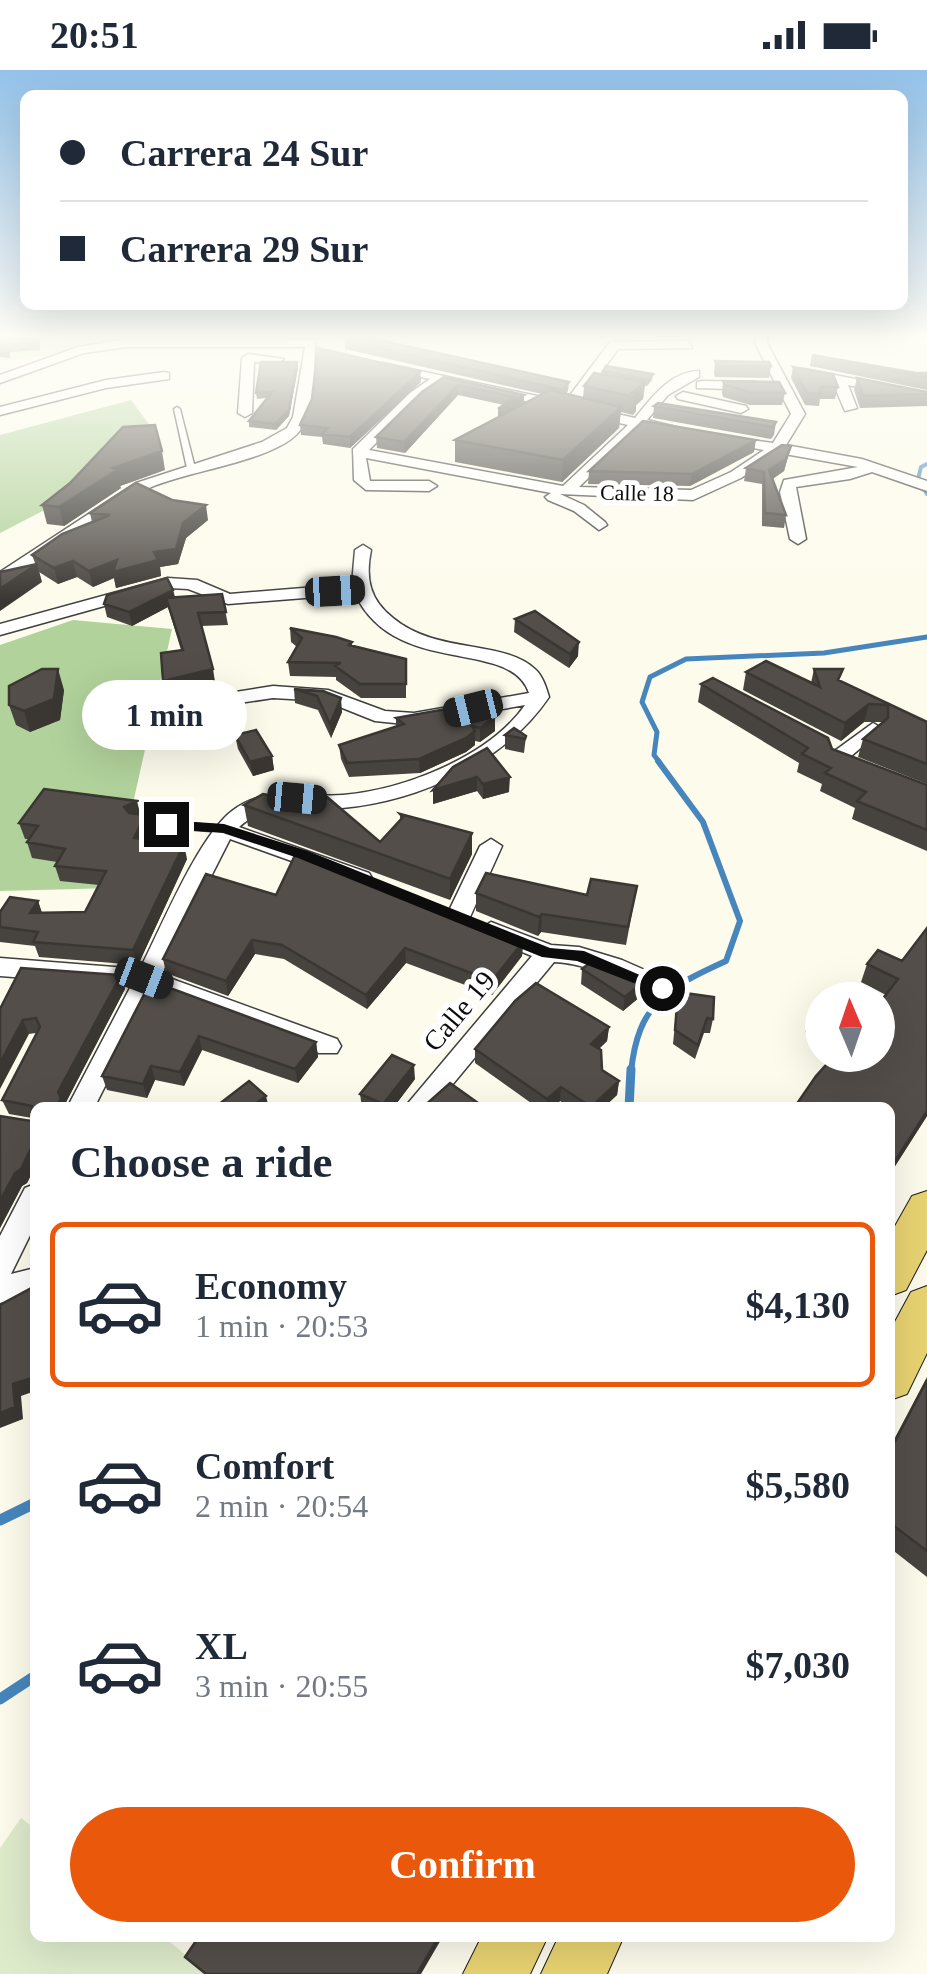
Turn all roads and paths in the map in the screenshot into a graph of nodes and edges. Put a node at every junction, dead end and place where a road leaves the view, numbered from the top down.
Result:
1 (181, 424) edge
2 (296, 424) edge
3 (387, 424) edge
4 (637, 424) joint
5 (787, 424) edge
6 (732, 426) edge
7 (788, 431) junction
8 (690, 433) edge
9 (707, 436) edge
10 (358, 452) junction
11 (450, 455) dead end
12 (433, 464) junction
13 (872, 467) junction
14 (191, 468) junction
15 (514, 479) junction
16 (429, 486) dead end
17 (927, 486) edge
18 (566, 490) junction
19 (599, 525) dead end
20 (798, 539) dead end
21 (363, 550) dead end
22 (0, 579) edge
23 (360, 590) junction
24 (0, 630) edge
25 (540, 697) junction
26 (160, 709) dead end
27 (873, 729) edge
28 (873, 773) edge
29 (137, 822) edge
30 (224, 829) junction
31 (491, 846) dead end
32 (378, 886) edge
33 (548, 953) junction
34 (0, 967) edge
35 (144, 978) junction
36 (662, 988) dead end
37 (328, 1046) dead end
38 (83, 1102) edge
39 (422, 1102) edge
40 (30, 1206) edge
41 (927, 1209) edge
42 (0, 1264) edge
43 (895, 1267) edge
44 (30, 1282) edge
45 (0, 1290) edge
46 (927, 1306) edge
47 (895, 1368) edge
48 (514, 1942) edge
49 (590, 1942) edge
50 (495, 1974) edge
51 (572, 1974) edge

1 - 14 lane
2 - 14 street
3 - 10 street
4 - 8 street
4 - 18 street
5 - 7 street
6 - 7 street
7 - 9 street
7 - 13 street
7 - 18 street, Calle 18
10 - 12 street, Calle 18
10 - 16 street
11 - 12 street
12 - 15 street, Calle 18
13 - 17 street
13 - 20 street
14 - 22 street
15 - 18 street, Calle 18
15 - 19 street
21 - 23 street
23 - 24 street
23 - 25 street
25 - 26 street
25 - 30 street
27 - 28 street
29 - 30 lane
30 - 32 street
30 - 35 street
31 - 33 street
33 - 36 street
33 - 39 street, Calle 19
34 - 35 street
35 - 37 street
35 - 38 street
40 - 42 street
41 - 43 main road
44 - 45 street
46 - 47 main road
48 - 50 main road
49 - 51 main road

